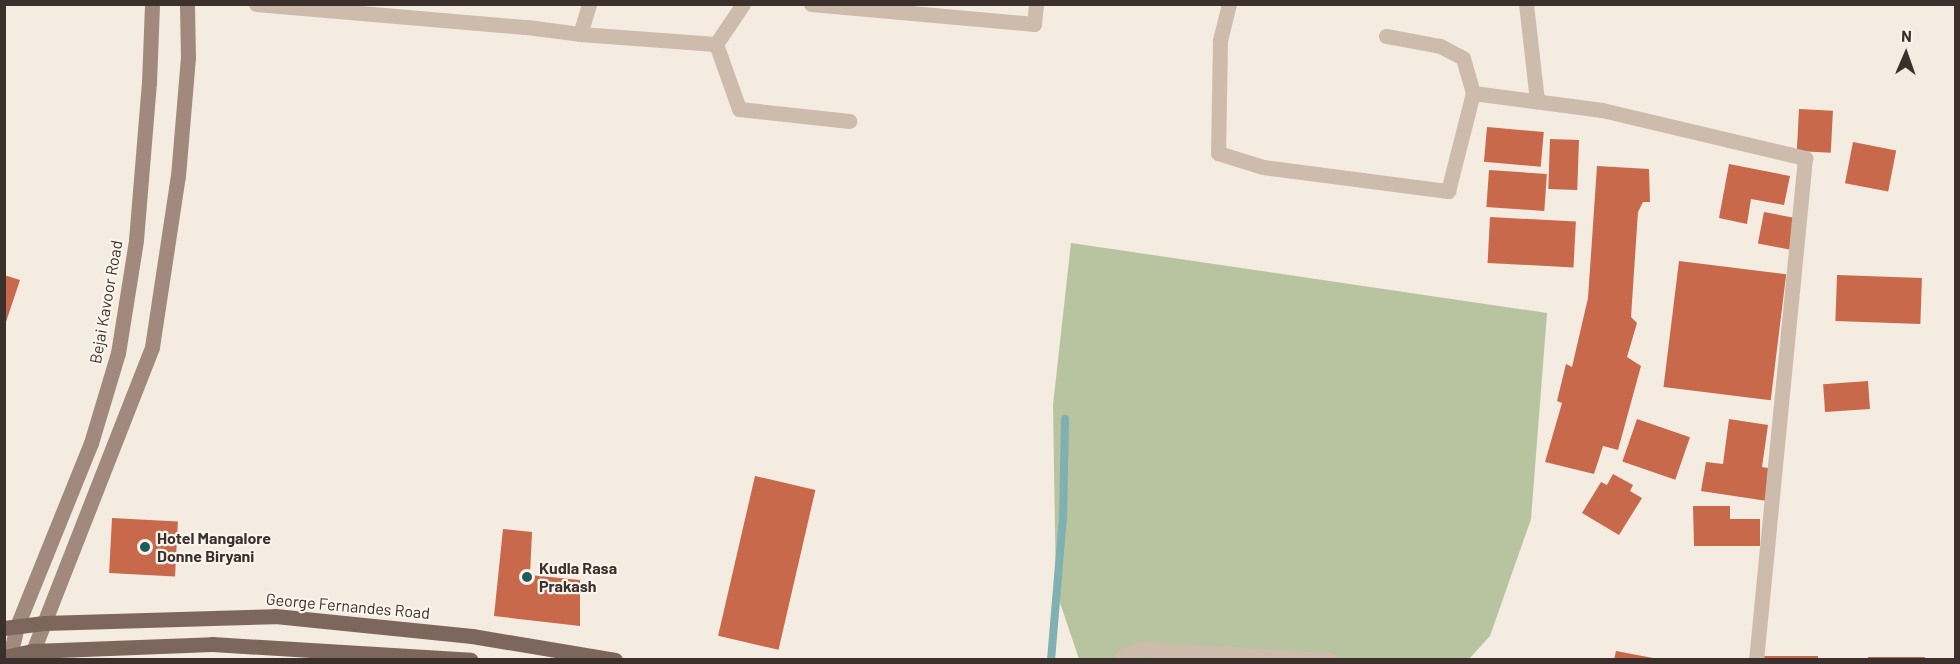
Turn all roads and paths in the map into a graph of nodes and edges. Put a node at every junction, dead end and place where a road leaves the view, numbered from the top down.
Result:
1 (152, 4) edge
2 (187, 4) edge
3 (256, 4) edge
4 (589, 4) edge
5 (743, 4) edge
6 (811, 4) edge
7 (1036, 4) edge
8 (1229, 4) edge
9 (1526, 4) edge
10 (580, 34) junction
11 (1386, 36) dead end
12 (716, 44) junction
13 (1473, 93) junction
14 (1537, 102) junction
15 (849, 121) dead end
16 (44, 623) junction
17 (11, 627) edge
18 (32, 655) edge
19 (359, 656) edge
20 (9, 657) edge
21 (471, 660) edge
22 (615, 660) edge
23 (1121, 660) edge
24 (1330, 660) edge
25 (1756, 660) edge

1 - 17 main road, Bejai Kavoor Road
2 - 16 main road
3 - 10 street
4 - 10 street
5 - 12 street
6 - 7 street
8 - 13 street
9 - 14 street
10 - 12 street
11 - 13 street
12 - 15 street
13 - 14 street
14 - 25 street
16 - 17 main road, George Fernandes Road
16 - 18 main road
16 - 22 main road, George Fernandes Road
17 - 20 main road, Bejai Kavoor Road
18 - 19 main road
18 - 20 main road
19 - 21 main road
23 - 24 street

